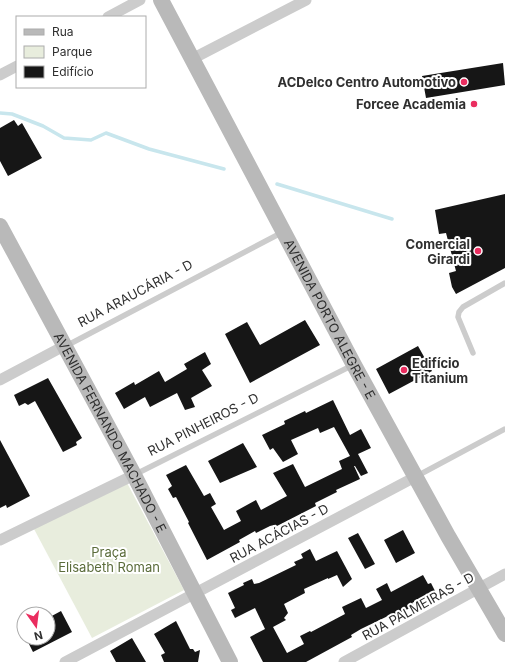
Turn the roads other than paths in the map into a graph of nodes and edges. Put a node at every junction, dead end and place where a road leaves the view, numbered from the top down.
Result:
1 (140, 0) edge
2 (161, 0) edge
3 (306, 0) edge
4 (110, 16) edge
5 (192, 59) junction
6 (16, 67) edge
7 (0, 75) edge
8 (0, 228) edge
9 (284, 232) junction
10 (505, 283) edge
11 (64, 346) junction
12 (473, 353) dead end
13 (354, 365) junction
14 (0, 380) edge
15 (505, 429) edge
16 (134, 475) junction
17 (415, 477) junction
18 (0, 540) edge
19 (505, 574) edge
20 (479, 588) junction
21 (195, 593) junction
22 (505, 634) edge
23 (66, 662) edge
24 (230, 662) edge
25 (344, 662) edge

1 - 4 street
2 - 5 street, AVENIDA PORTO ALEGRE - E
3 - 5 street
5 - 9 street, AVENIDA PORTO ALEGRE - E
6 - 7 street
8 - 11 street, AVENIDA FERNANDO MACHADO - E
9 - 11 lane, RUA ARAUCÁRIA - D
9 - 13 street, AVENIDA PORTO ALEGRE - E
10 - 12 lane
11 - 14 street, RUA ARAUCÁRIA - D
11 - 16 street, AVENIDA FERNANDO MACHADO - E
13 - 16 lane, RUA PINHEIROS - D
13 - 17 street, AVENIDA PORTO ALEGRE - E
15 - 17 lane, RUA ACÁCIAS - D
16 - 18 street, RUA PINHEIROS - D
16 - 21 street, AVENIDA FERNANDO MACHADO - E
17 - 20 street, AVENIDA PORTO ALEGRE - E
17 - 21 street, RUA ACÁCIAS - D
19 - 20 street, RUA PALMEIRAS - D
20 - 22 street, AVENIDA PORTO ALEGRE - E
20 - 25 street, RUA PALMEIRAS - D
21 - 23 street, RUA ACÁCIAS - D
21 - 24 street, AVENIDA FERNANDO MACHADO - E

